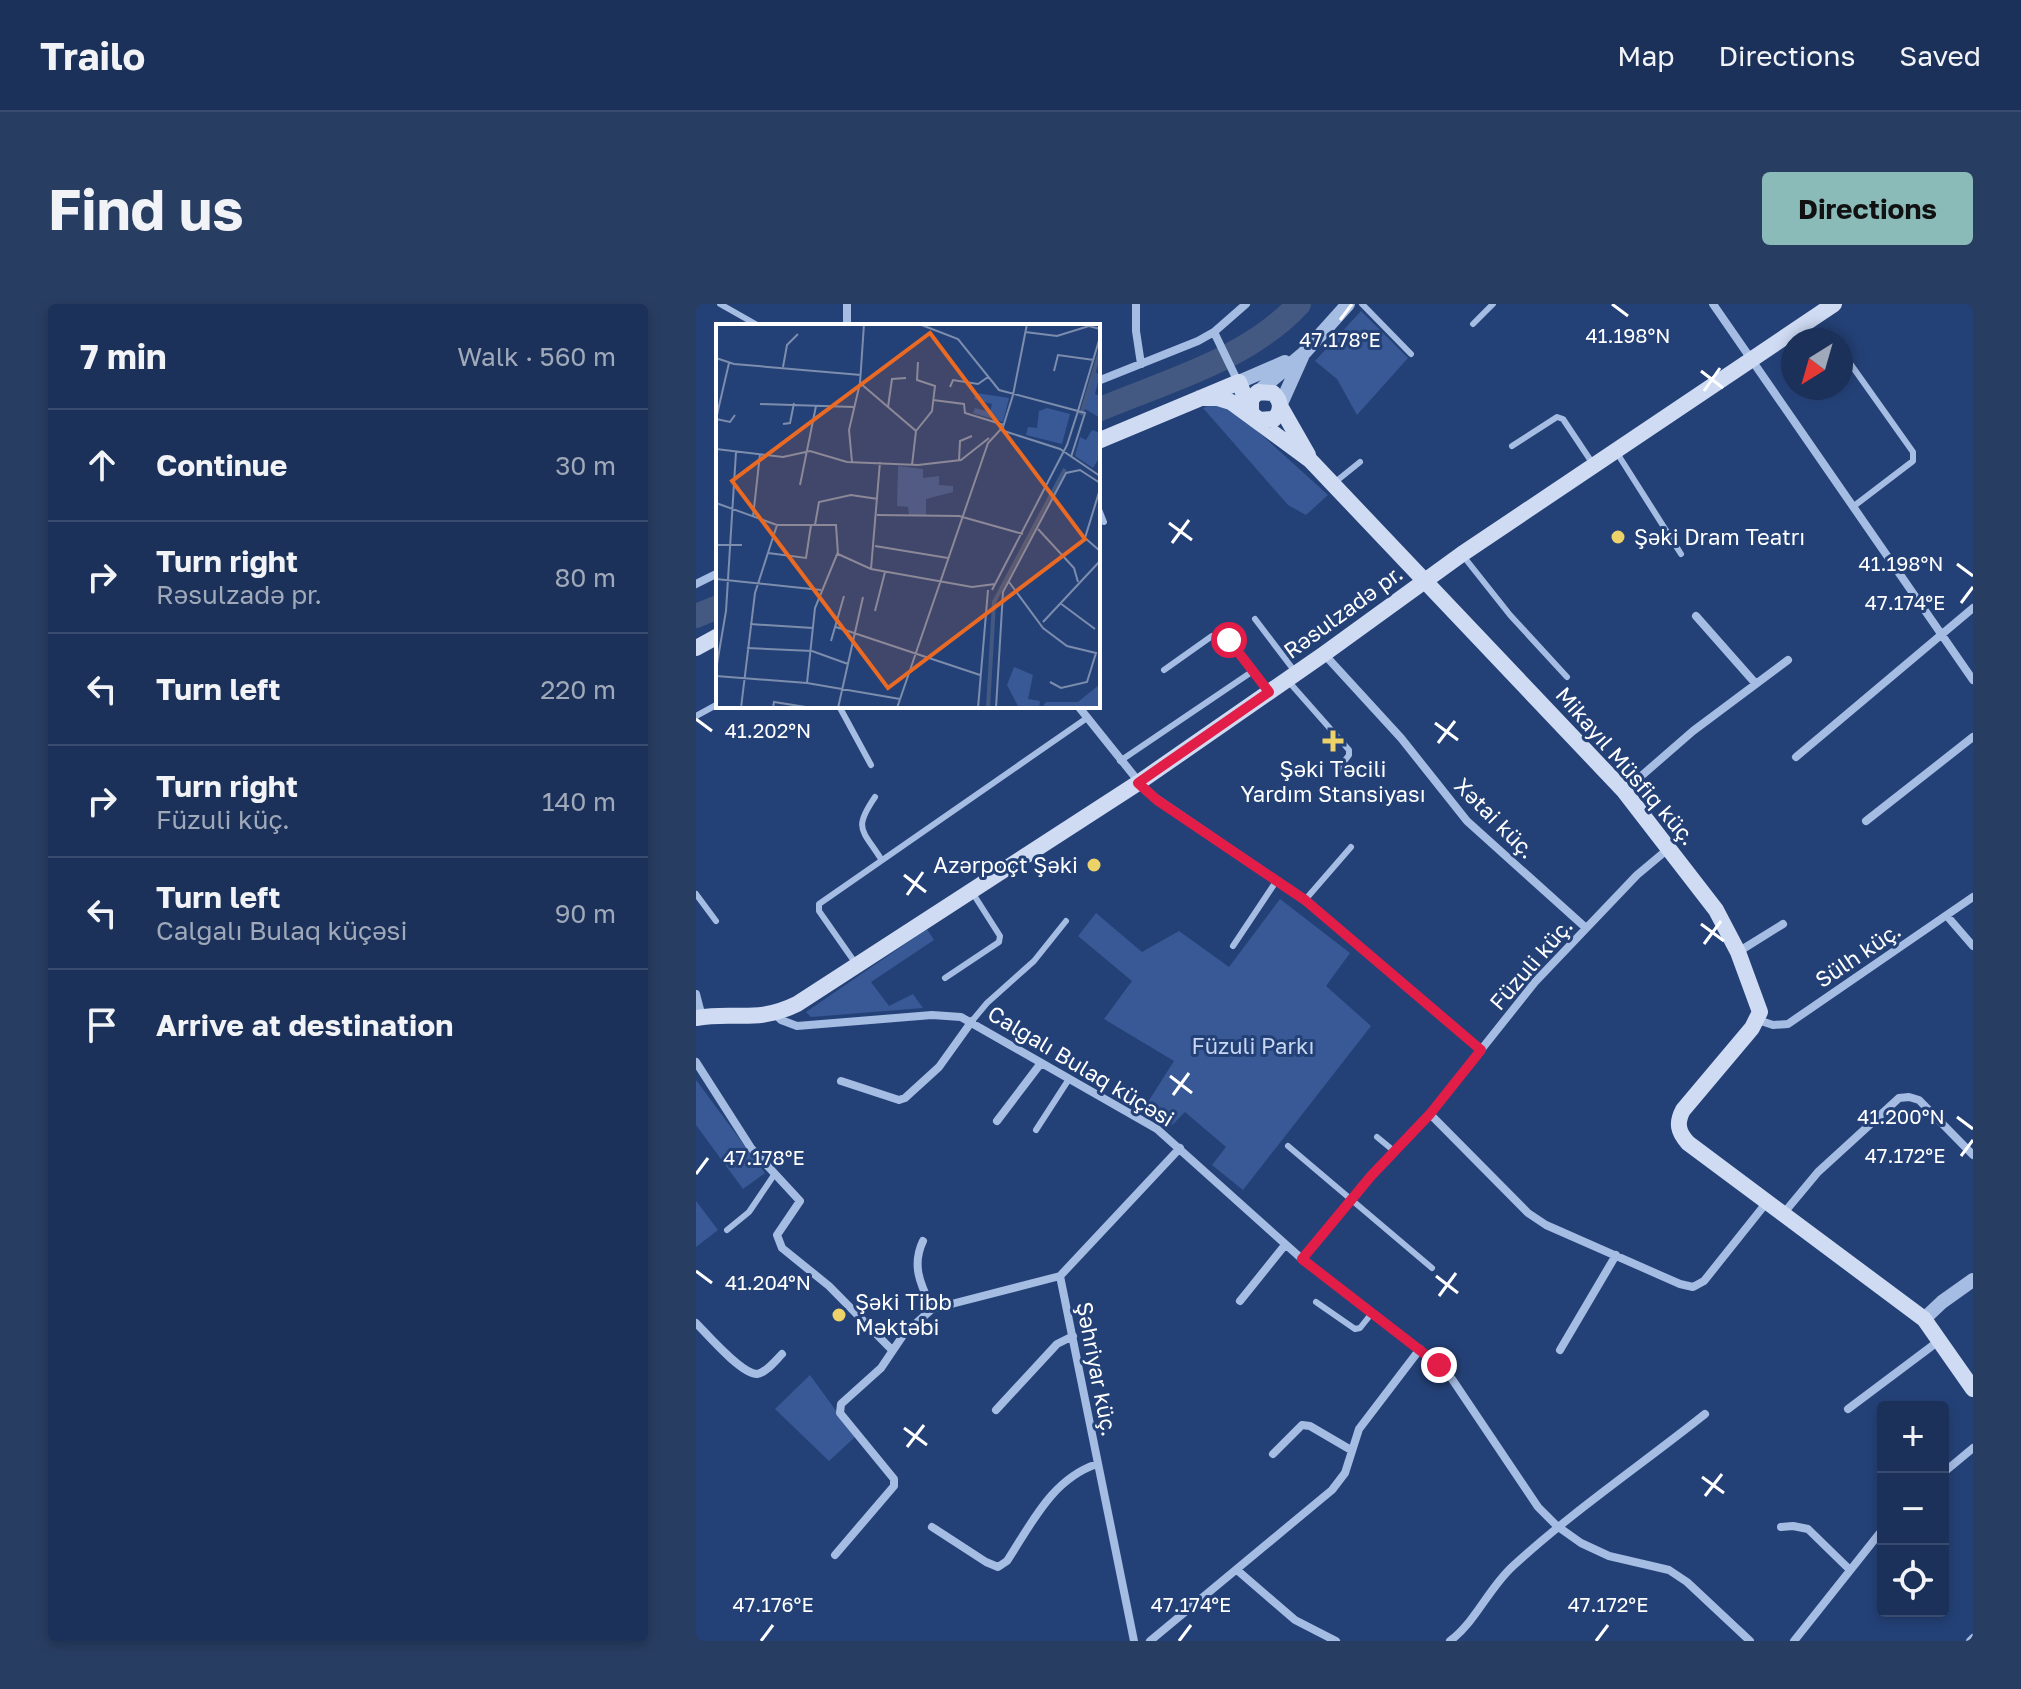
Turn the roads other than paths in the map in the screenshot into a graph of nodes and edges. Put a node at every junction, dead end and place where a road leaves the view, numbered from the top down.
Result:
1 (720, 304) edge
2 (1136, 304) edge
3 (1246, 304) edge
4 (1348, 304) edge
5 (1362, 304) edge
6 (1493, 304) edge
7 (1713, 304) edge
8 (1834, 304) edge
9 (755, 324) edge
10 (1473, 324) dead end
11 (1214, 332) junction
12 (1304, 353) junction
13 (1411, 354) dead end
14 (1750, 359) junction
15 (1141, 364) junction
16 (1853, 367) edge
17 (1236, 378) junction
18 (1100, 380) edge
19 (1261, 391) junction
20 (1200, 398) junction
21 (1280, 406) junction
22 (1253, 415) junction
23 (1100, 440) edge
24 (1512, 446) dead end
25 (1615, 450) junction
26 (1310, 460) junction
27 (1360, 462) dead end
28 (1593, 464) junction
29 (1334, 483) junction
30 (1854, 506) junction
31 (1100, 512) edge
32 (1104, 522) dead end
33 (1462, 554) junction
34 (1681, 554) dead end
35 (716, 574) edge
36 (1426, 579) junction
37 (696, 584) edge
38 (1973, 608) edge
39 (1696, 616) dead end
40 (1255, 619) dead end
41 (1941, 636) junction
42 (716, 637) edge
43 (696, 648) edge
44 (1324, 654) junction
45 (1788, 660) dead end
46 (1164, 670) dead end
47 (1253, 671) junction
48 (1292, 676) junction
49 (1567, 677) dead end
50 (1973, 680) edge
51 (1756, 684) junction
52 (1269, 692) junction
53 (716, 705) edge
54 (840, 708) edge
55 (1080, 708) edge
56 (696, 716) edge
57 (1087, 718) junction
58 (1973, 737) edge
59 (1796, 757) dead end
60 (1120, 761) junction
61 (871, 765) dead end
62 (1337, 771) dead end
63 (1138, 783) junction
64 (1624, 791) junction
65 (875, 797) dead end
66 (1866, 821) dead end
67 (1351, 847) dead end
68 (1670, 848) junction
69 (881, 859) junction
70 (1277, 880) junction
71 (972, 891) junction
72 (696, 894) edge
73 (1973, 897) edge
74 (1305, 900) junction
75 (1947, 916) junction
76 (716, 921) dead end
77 (1066, 921) dead end
78 (1783, 924) dead end
79 (1586, 928) junction
80 (1233, 946) dead end
81 (1973, 946) edge
82 (1738, 952) junction
83 (856, 964) junction
84 (945, 978) dead end
85 (696, 994) edge
86 (775, 1014) junction
87 (699, 1018) edge
88 (1758, 1020) junction
89 (972, 1021) junction
90 (1481, 1050) junction
91 (696, 1062) edge
92 (1041, 1063) junction
93 (1069, 1079) junction
94 (841, 1081) dead end
95 (1430, 1114) junction
96 (997, 1121) dead end
97 (1036, 1130) dead end
98 (1377, 1137) dead end
99 (1288, 1146) dead end
100 (1180, 1148) junction
101 (1394, 1151) junction
102 (1973, 1155) edge
103 (774, 1175) junction
104 (1351, 1201) junction
105 (1767, 1202) junction
106 (1783, 1214) junction
107 (727, 1230) dead end
108 (923, 1241) dead end
109 (1285, 1245) junction
110 (1616, 1255) junction
111 (1302, 1259) junction
112 (1432, 1268) dead end
113 (1060, 1276) junction
114 (1973, 1280) edge
115 (1240, 1301) dead end
116 (1316, 1302) dead end
117 (932, 1309) junction
118 (1372, 1313) junction
119 (1924, 1319) junction
120 (696, 1323) edge
121 (1073, 1336) junction
122 (1941, 1340) junction
123 (1420, 1349) junction
124 (892, 1350) junction
125 (1560, 1350) dead end
126 (782, 1354) dead end
127 (1973, 1389) edge
128 (1848, 1409) dead end
129 (996, 1410) dead end
130 (1705, 1414) dead end
131 (1973, 1448) edge
132 (1351, 1450) junction
133 (1273, 1454) dead end
134 (1097, 1464) junction
135 (1949, 1468) edge
136 (1557, 1526) junction
137 (932, 1527) dead end
138 (1781, 1527) dead end
139 (1877, 1536) edge
140 (835, 1555) dead end
141 (1237, 1570) junction
142 (1850, 1570) junction
143 (1134, 1641) edge
144 (1150, 1641) edge
145 (1336, 1641) edge
146 (1450, 1641) edge
147 (1750, 1641) edge
148 (1794, 1641) edge

1 - 9 lane
2 - 15 street
3 - 11 street
4 - 12 street
5 - 13 lane
6 - 10 lane
7 - 14 street
8 - 14 main road, Rəsulzadə pr.
11 - 15 street
11 - 17 street
12 - 17 street
12 - 19 street
12 - 21 street
14 - 25 main road, Rəsulzadə pr.
14 - 30 street
15 - 18 street
16 - 30 lane
17 - 19 main road
17 - 20 main road
17 - 22 main road
19 - 21 main road
19 - 22 main road
20 - 22 main road
20 - 23 main road
21 - 22 main road
21 - 26 main road
22 - 26 main road
24 - 28 lane
25 - 28 main road, Rəsulzadə pr.
25 - 34 lane
26 - 29 main road, Mikayıl Müsfiq küç.
27 - 29 lane
28 - 33 main road, Rəsulzadə pr.
29 - 36 main road, Mikayıl Müsfiq küç.
30 - 41 street
31 - 32 lane
33 - 36 main road, Rəsulzadə pr.
33 - 49 lane
35 - 37 street
36 - 44 main road, Rəsulzadə pr.
36 - 64 main road, Mikayıl Müsfiq küç.
38 - 41 street
39 - 51 street
40 - 48 lane
41 - 50 street
41 - 59 street
42 - 43 main road
44 - 48 main road, Rəsulzadə pr.
44 - 79 street, Xətai küç.
45 - 51 street
46 - 47 lane
47 - 52 lane
47 - 60 lane
48 - 52 main road, Rəsulzadə pr.
48 - 62 lane
51 - 64 street
52 - 63 main road, Rəsulzadə pr.
53 - 56 lane
54 - 61 lane
55 - 57 street
57 - 60 street
57 - 69 lane
58 - 66 street
60 - 63 street
63 - 70 street
63 - 71 main road, Rəsulzadə pr.
64 - 68 main road, Mikayıl Müsfiq küç.
65 - 69 lane
67 - 74 lane
68 - 79 street, Füzuli küç.
68 - 82 main road, Mikayıl Müsfiq küç.
69 - 83 lane
70 - 74 street
70 - 80 lane
71 - 83 main road, Rəsulzadə pr.
71 - 84 lane
72 - 76 lane
73 - 75 street, Sülh küç.
74 - 90 street
75 - 81 street
75 - 88 street, Sülh küç.
77 - 89 lane
78 - 82 street
79 - 90 street, Füzuli küç.
82 - 88 main road, Mikayıl Müsfiq küç.
83 - 86 main road, Rəsulzadə pr.
85 - 87 street
86 - 87 main road, Rəsulzadə pr.
86 - 89 street, Calğalı Bulaq küçəsi
88 - 105 main road
89 - 92 street, Calğalı Bulaq küçəsi
89 - 94 street
90 - 95 street, Füzuli küç.
91 - 103 street
92 - 93 street, Calğalı Bulaq küçəsi
92 - 96 street
93 - 97 lane
93 - 100 street, Calğalı Bulaq küçəsi
95 - 101 street, Füzuli küç.
95 - 110 street
98 - 101 lane
99 - 104 lane
100 - 109 street, Calğalı Bulaq küçəsi
100 - 113 street, Şəhriyar küç.
101 - 104 street, Füzuli küç.
102 - 106 street
103 - 107 lane
103 - 124 street
104 - 111 street, Füzuli küç.
104 - 112 lane
105 - 106 main road
105 - 110 street
106 - 119 main road
108 - 117 street
109 - 111 street, Calğalı Bulaq küçəsi
109 - 115 street
110 - 125 street
111 - 118 street, Calğalı Bulaq küçəsi
113 - 117 street
113 - 121 street, Şəhriyar küç.
114 - 119 street
116 - 118 lane
117 - 124 street
118 - 123 street, Calğalı Bulaq küçəsi
119 - 122 main road
120 - 126 street
121 - 129 street
121 - 134 street, Şəhriyar küç.
122 - 127 main road
122 - 128 street
123 - 132 street
123 - 136 street, Calğalı Bulaq küçəsi
124 - 140 street
130 - 136 street
131 - 135 street
132 - 133 street
132 - 141 street
134 - 137 street
134 - 143 street, Şəhriyar küç.
136 - 146 street
136 - 147 street, Calğalı Bulaq küçəsi
138 - 142 street
139 - 142 street
141 - 144 street
141 - 145 street
142 - 148 street

